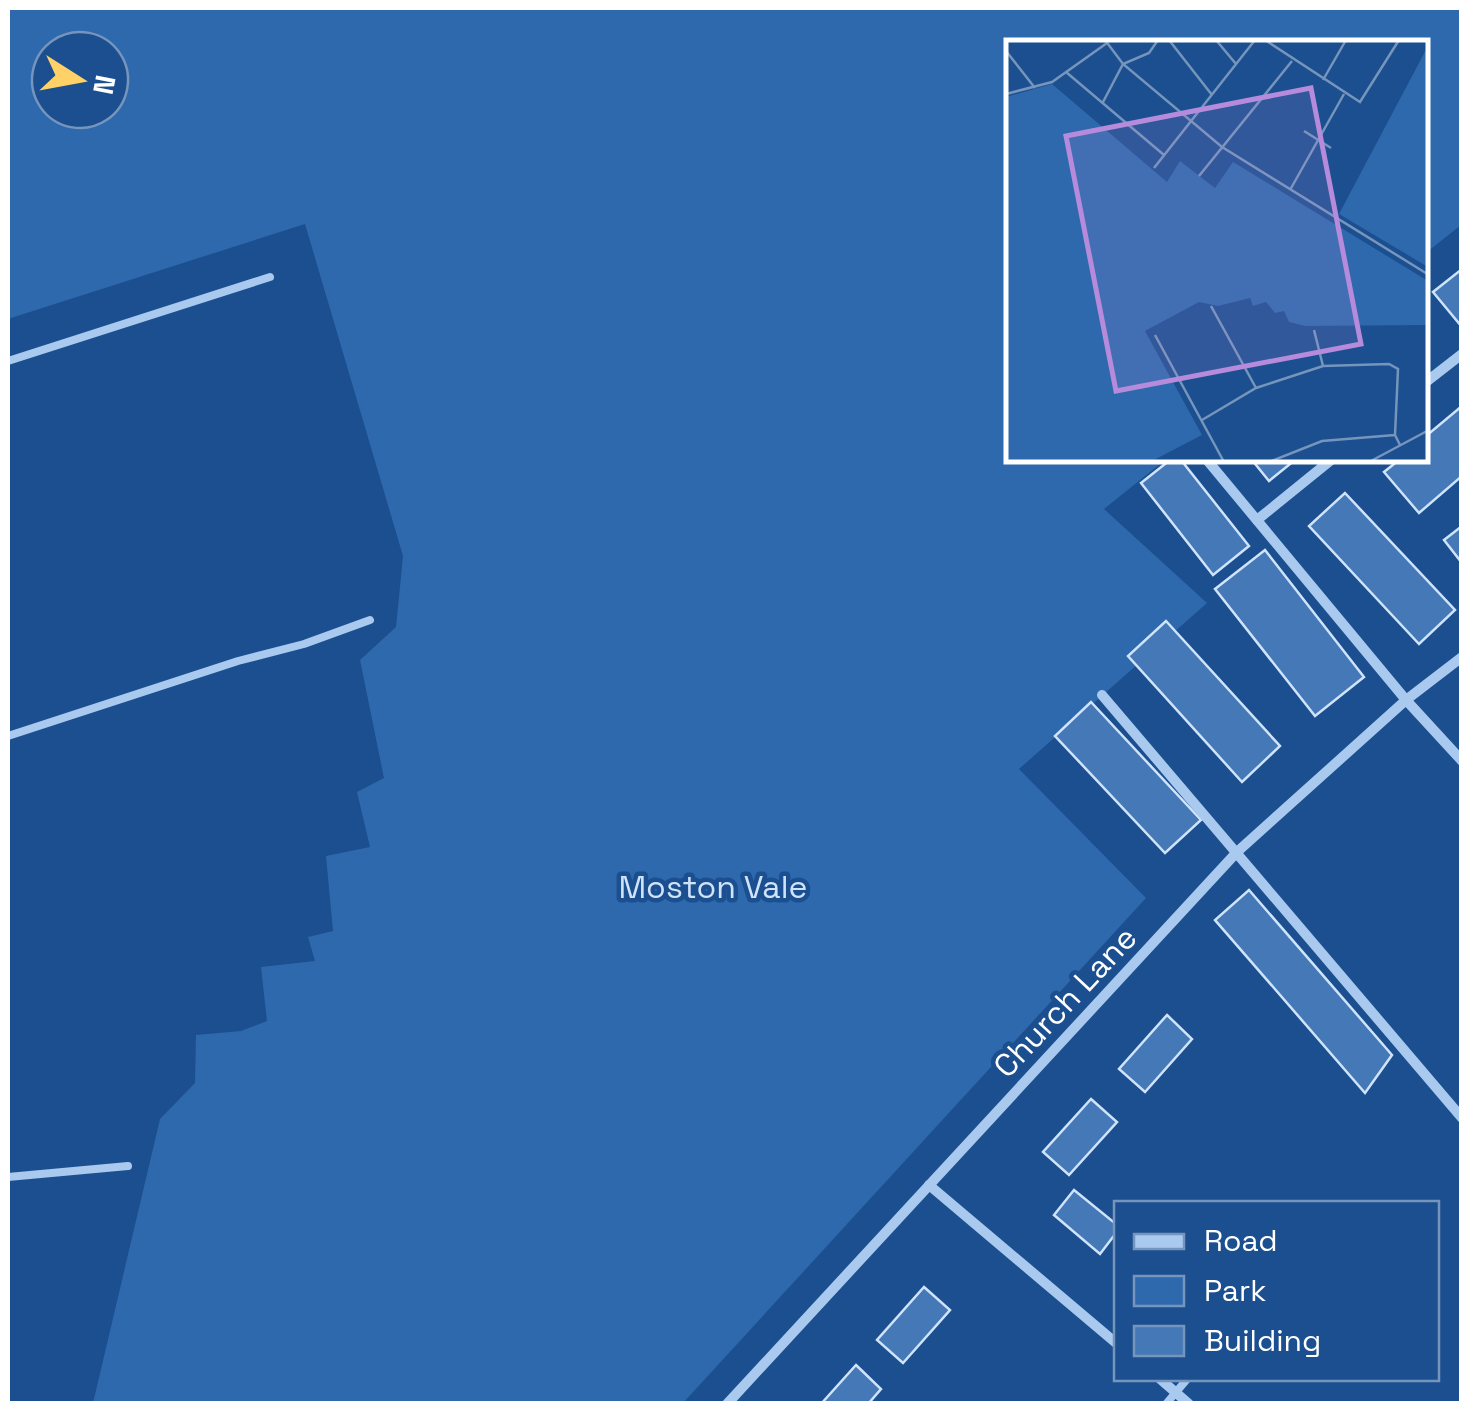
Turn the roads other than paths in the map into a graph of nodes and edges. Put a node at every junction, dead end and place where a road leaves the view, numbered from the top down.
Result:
1 (270, 277) dead end
2 (1462, 354) edge
3 (8, 362) edge
4 (1429, 380) edge
5 (1209, 462) edge
6 (1329, 462) edge
7 (1257, 520) junction
8 (370, 620) dead end
9 (1462, 657) edge
10 (1102, 695) dead end
11 (1406, 700) junction
12 (8, 736) edge
13 (1462, 762) edge
14 (1237, 852) junction
15 (1462, 1118) edge
16 (128, 1166) dead end
17 (8, 1177) edge
18 (929, 1186) junction
19 (1114, 1341) edge
20 (1163, 1381) edge
21 (1185, 1381) edge
22 (1176, 1392) junction
23 (727, 1404) edge
24 (1166, 1404) edge
25 (1189, 1404) edge

1 - 3 lane
2 - 4 street
5 - 7 street
6 - 7 street
7 - 11 street
8 - 12 lane
9 - 11 street, Church Lane
10 - 14 street
11 - 13 street
11 - 14 street, Church Lane
14 - 15 street
14 - 18 street, Church Lane
16 - 17 lane
18 - 19 street
18 - 23 street, Church Lane
20 - 22 street
21 - 22 lane
22 - 24 lane
22 - 25 street

